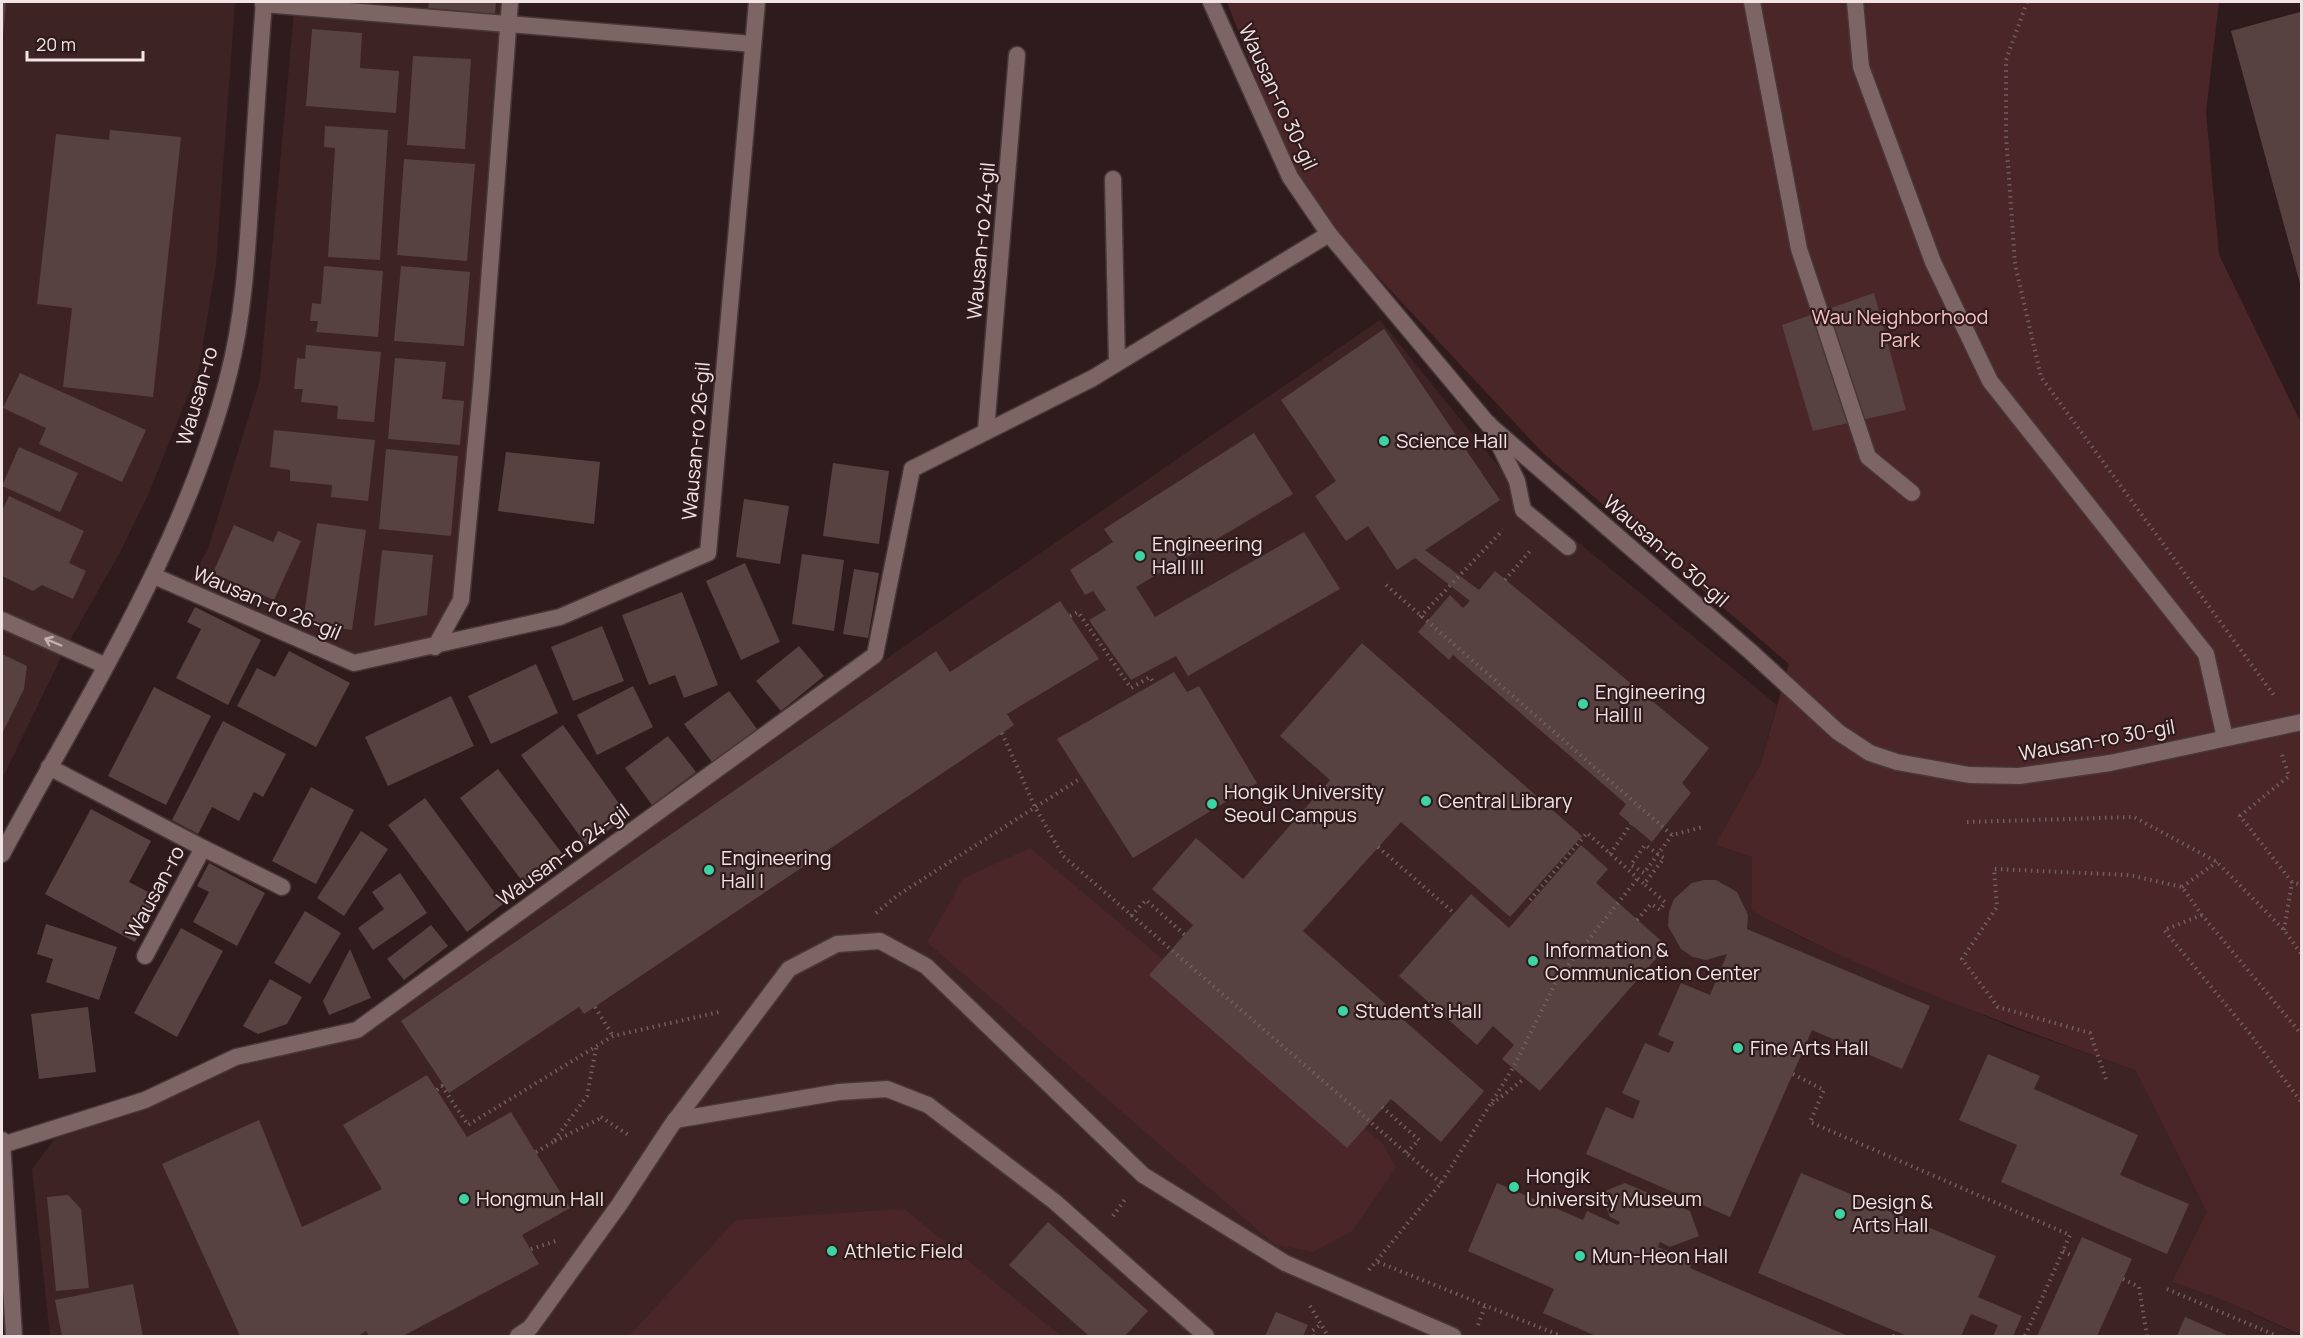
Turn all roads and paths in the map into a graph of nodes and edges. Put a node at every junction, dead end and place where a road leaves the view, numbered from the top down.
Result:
1 (510, 2) edge
2 (757, 2) edge
3 (1211, 2) edge
4 (1752, 2) edge
5 (1855, 2) edge
6 (2027, 2) edge
7 (263, 3) edge
8 (508, 24) junction
9 (753, 44) junction
10 (1017, 55) dead end
11 (1113, 179) dead end
12 (1329, 234) junction
13 (1117, 363) junction
14 (1488, 424) junction
15 (986, 430) junction
16 (1912, 493) dead end
17 (1523, 510) junction
18 (1547, 531) junction
19 (1568, 547) dead end
20 (154, 576) junction
21 (1505, 580) dead end
22 (1386, 585) dead end
23 (1070, 616) dead end
24 (1420, 617) junction
25 (2, 620) edge
26 (435, 647) junction
27 (104, 665) junction
28 (1154, 683) dead end
29 (2298, 723) edge
30 (1002, 734) dead end
31 (2225, 738) junction
32 (2292, 750) dead end
33 (49, 766) junction
34 (1081, 778) dead end
35 (1035, 807) junction
36 (1967, 822) dead end
37 (1631, 824) dead end
38 (1703, 827) dead end
39 (1672, 835) junction
40 (1378, 847) dead end
41 (202, 848) junction
42 (2, 854) edge
43 (1610, 854) junction
44 (2217, 862) junction
45 (1638, 878) junction
46 (2292, 882) junction
47 (1644, 884) junction
48 (2301, 885) edge
49 (282, 887) dead end
50 (2182, 887) junction
51 (1530, 900) dead end
52 (1454, 914) dead end
53 (2202, 915) junction
54 (1131, 916) junction
55 (1637, 920) dead end
56 (2284, 930) junction
57 (1185, 934) dead end
58 (837, 945) junction
59 (2301, 955) edge
60 (145, 956) dead end
61 (766, 1000) junction
62 (595, 1007) dead end
63 (2301, 1035) edge
64 (613, 1036) junction
65 (596, 1047) junction
66 (1793, 1074) dead end
67 (1525, 1078) dead end
68 (2106, 1079) dead end
69 (437, 1089) dead end
70 (2301, 1103) edge
71 (1489, 1106) junction
72 (1382, 1107) dead end
73 (675, 1120) junction
74 (632, 1138) dead end
75 (2, 1140) edge
76 (553, 1142) junction
77 (2, 1145) edge
78 (536, 1152) dead end
79 (1406, 1153) junction
80 (1143, 1175) junction
81 (1441, 1183) junction
82 (1096, 1238) junction
83 (565, 1239) dead end
84 (531, 1249) dead end
85 (2063, 1251) junction
86 (2073, 1256) dead end
87 (1378, 1262) junction
88 (2123, 1279) dead end
89 (6, 1280) edge
90 (2167, 1288) dead end
91 (1347, 1291) junction
92 (1321, 1324) dead end
93 (14, 1336) edge
94 (518, 1336) edge
95 (1206, 1336) edge
96 (1313, 1336) edge
97 (1453, 1336) edge
98 (1561, 1336) edge
99 (2025, 1336) edge
100 (2147, 1336) edge
101 (2277, 1336) edge

1 - 8 street
2 - 9 street, Wausan-ro 26-gil
3 - 12 street, Wausan-ro 30-gil
4 - 16 street
5 - 31 street
6 - 29 path
7 - 8 street
7 - 20 street, Wausan-ro
8 - 9 street
8 - 26 street
9 - 26 street, Wausan-ro 26-gil
10 - 15 street, Wausan-ro 24-gil
11 - 13 street
12 - 13 street, Wausan-ro 24-gil
12 - 14 street, Wausan-ro 30-gil
13 - 15 street, Wausan-ro 24-gil
14 - 17 street
14 - 31 street, Wausan-ro 30-gil
15 - 77 street, Wausan-ro 24-gil
17 - 18 street
17 - 24 path
18 - 19 street
18 - 21 path
20 - 26 street, Wausan-ro 26-gil
20 - 27 street, Wausan-ro
22 - 24 path
23 - 28 path
24 - 39 path
27 -> 25 street
27 - 33 street, Wausan-ro
29 - 31 street, Wausan-ro 30-gil
30 - 35 path
32 - 46 path
33 - 41 street, Wausan-ro
33 - 42 street, Wausan-ro
34 - 35 path
35 - 54 path
35 - 58 path
36 - 44 path
37 - 43 path
38 - 39 path
39 - 47 path
40 - 52 path
41 - 49 street, Wausan-ro
41 - 60 street, Wausan-ro
43 - 45 path
43 - 51 path
44 - 50 path
44 - 56 path
45 - 47 path
45 - 71 path
46 - 48 path
46 - 56 path
47 - 55 path
50 - 53 path
50 - 68 path
53 - 63 path
53 - 70 path
54 - 57 path
54 - 79 path
56 - 59 path
58 - 61 street
58 - 80 street
61 - 64 path
61 - 73 street
62 - 64 path
64 - 65 path
65 - 69 path
65 - 76 path
66 - 85 path
67 - 71 path
71 - 81 path
72 - 79 path
73 - 82 street
73 - 94 street
74 - 76 path
75 - 77 street
76 - 78 path
77 - 89 street
79 - 81 path
80 - 82 path
80 - 91 street
81 - 87 path
82 - 95 street
83 - 84 path
85 - 86 path
85 - 99 path
87 - 91 path
87 - 98 path
88 - 100 path
89 - 93 street
90 - 101 path
91 - 97 street
92 - 96 path

